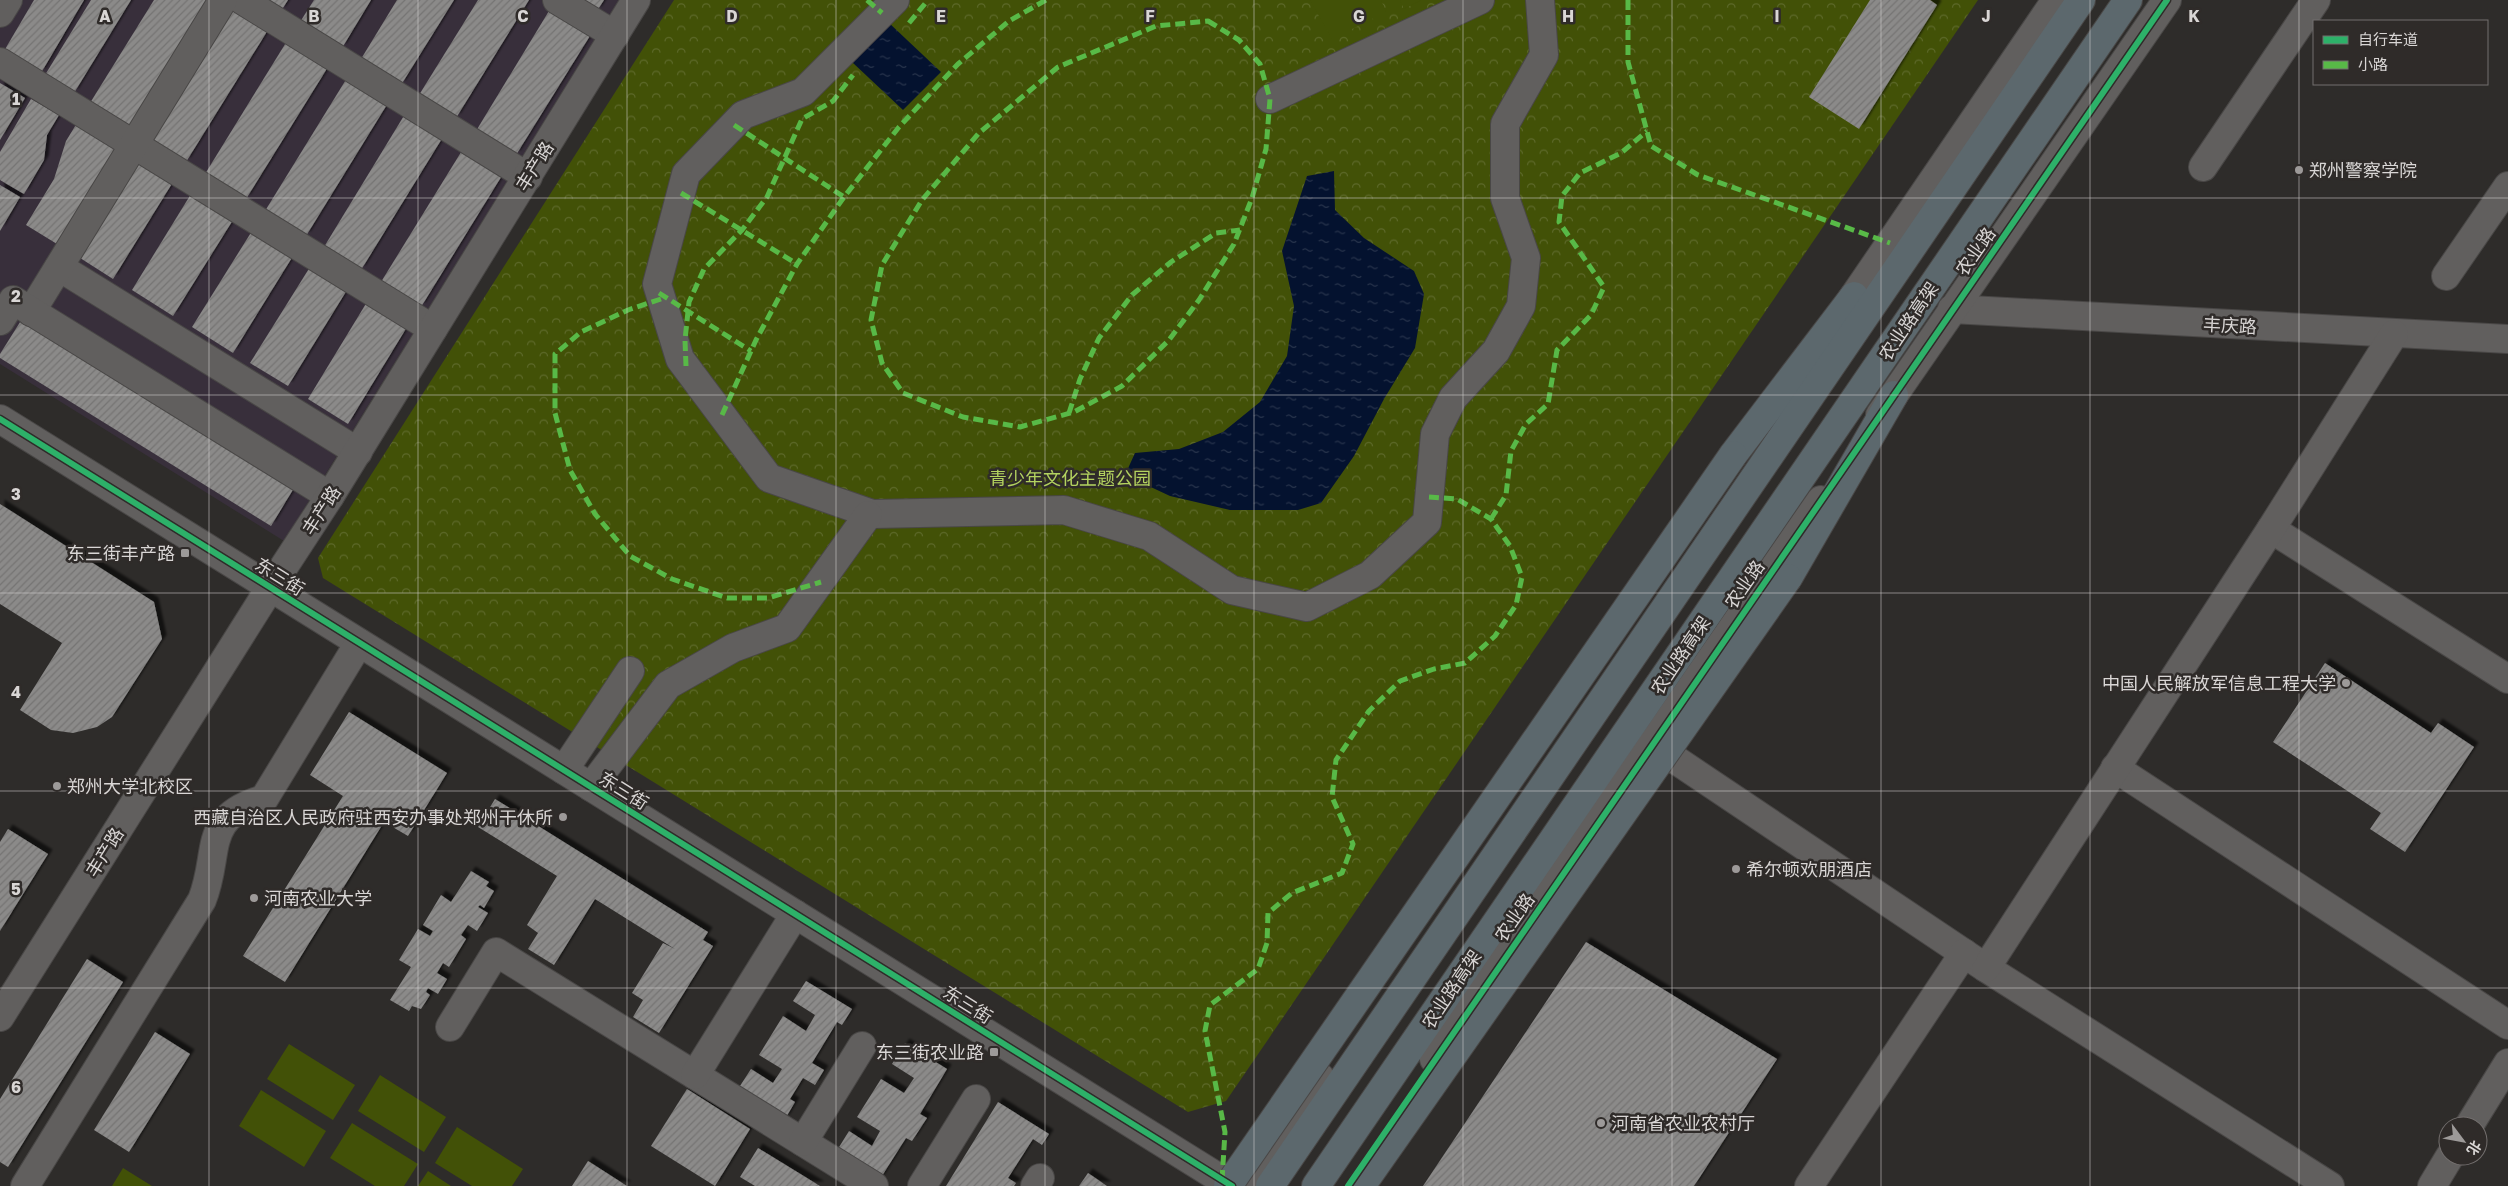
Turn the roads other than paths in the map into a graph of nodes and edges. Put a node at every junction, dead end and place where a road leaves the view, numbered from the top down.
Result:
1 (8, 0) edge
2 (223, 0) edge
3 (242, 0) edge
4 (557, 0) edge
5 (636, 0) edge
6 (895, 0) edge
7 (1480, 0) edge
8 (1540, 0) edge
9 (2056, 0) edge
10 (2081, 0) edge
11 (2128, 0) edge
12 (2167, 0) edge
13 (2316, 0) edge
14 (0, 13) edge
15 (615, 35) junction
16 (0, 62) edge
17 (1270, 100) dead end
18 (134, 144) junction
19 (2203, 167) dead end
20 (528, 176) junction
21 (2508, 186) edge
22 (58, 267) junction
23 (2446, 276) dead end
24 (1854, 296) junction
25 (1952, 309) junction
26 (31, 312) junction
27 (0, 321) edge
28 (434, 329) junction
29 (2394, 334) junction
30 (2508, 339) edge
31 (1894, 394) junction
32 (0, 419) edge
33 (358, 452) junction
34 (330, 496) junction
35 (868, 515) dead end
36 (2271, 529) junction
37 (270, 588) junction
38 (359, 643) junction
39 (630, 672) dead end
40 (2508, 679) edge
41 (1652, 744) junction
42 (2115, 768) junction
43 (564, 770) junction
44 (591, 787) junction
45 (795, 914) junction
46 (1975, 960) junction
47 (0, 1017) edge
48 (2508, 1025) edge
49 (450, 1027) dead end
50 (862, 1046) dead end
51 (2508, 1063) edge
52 (695, 1075) junction
53 (976, 1099) dead end
54 (2475, 1116) edge
55 (803, 1142) junction
56 (2444, 1166) edge
57 (25, 1186) edge
58 (874, 1186) edge
59 (922, 1186) edge
60 (1228, 1186) edge
61 (1232, 1186) edge
62 (1245, 1186) edge
63 (1270, 1186) edge
64 (1316, 1186) edge
65 (1348, 1186) edge
66 (1361, 1186) edge
67 (1808, 1186) edge
68 (2330, 1186) edge
69 (2432, 1186) edge

1 - 14 street
2 - 18 street
3 - 20 street
4 - 15 street
5 - 15 street, 丰产路
6 - 8 street
7 - 17 street
9 - 24 street
10 - 63 highway
11 - 64 highway, 农业路高架
12 - 25 street, 农业路
13 - 19 street
15 - 20 street, 丰产路
16 - 18 street
18 - 22 street
18 - 28 street
20 - 28 street, 丰产路
21 - 23 street
22 - 26 street
22 - 33 street
24 - 60 highway, bridge
24 - 62 street
25 - 29 street, 丰庆路
25 - 31 street, 农业路
26 - 27 street
26 - 34 street
28 - 33 street, 丰产路
29 - 30 street, 丰庆路
29 - 36 street
31 - 41 street, 农业路
31 - 66 highway, bridge
32 - 37 street, 东三街
33 - 34 street, 丰产路
34 - 37 street, 丰产路
35 - 44 street
36 - 40 street
36 - 42 street
37 - 38 street, 东三街
37 - 47 street, 丰产路
38 - 43 street, 东三街
38 - 57 street
39 - 43 street
41 - 46 street
41 - 65 street, 农业路
42 - 46 street
42 - 48 street
43 - 44 street, 东三街
44 - 45 street, 东三街
45 - 52 street
45 - 61 street, 东三街
46 - 67 street
46 - 68 street
49 - 52 street
50 - 55 street
51 - 54 street
52 - 55 street
53 - 59 street
55 - 58 street
56 - 69 street

